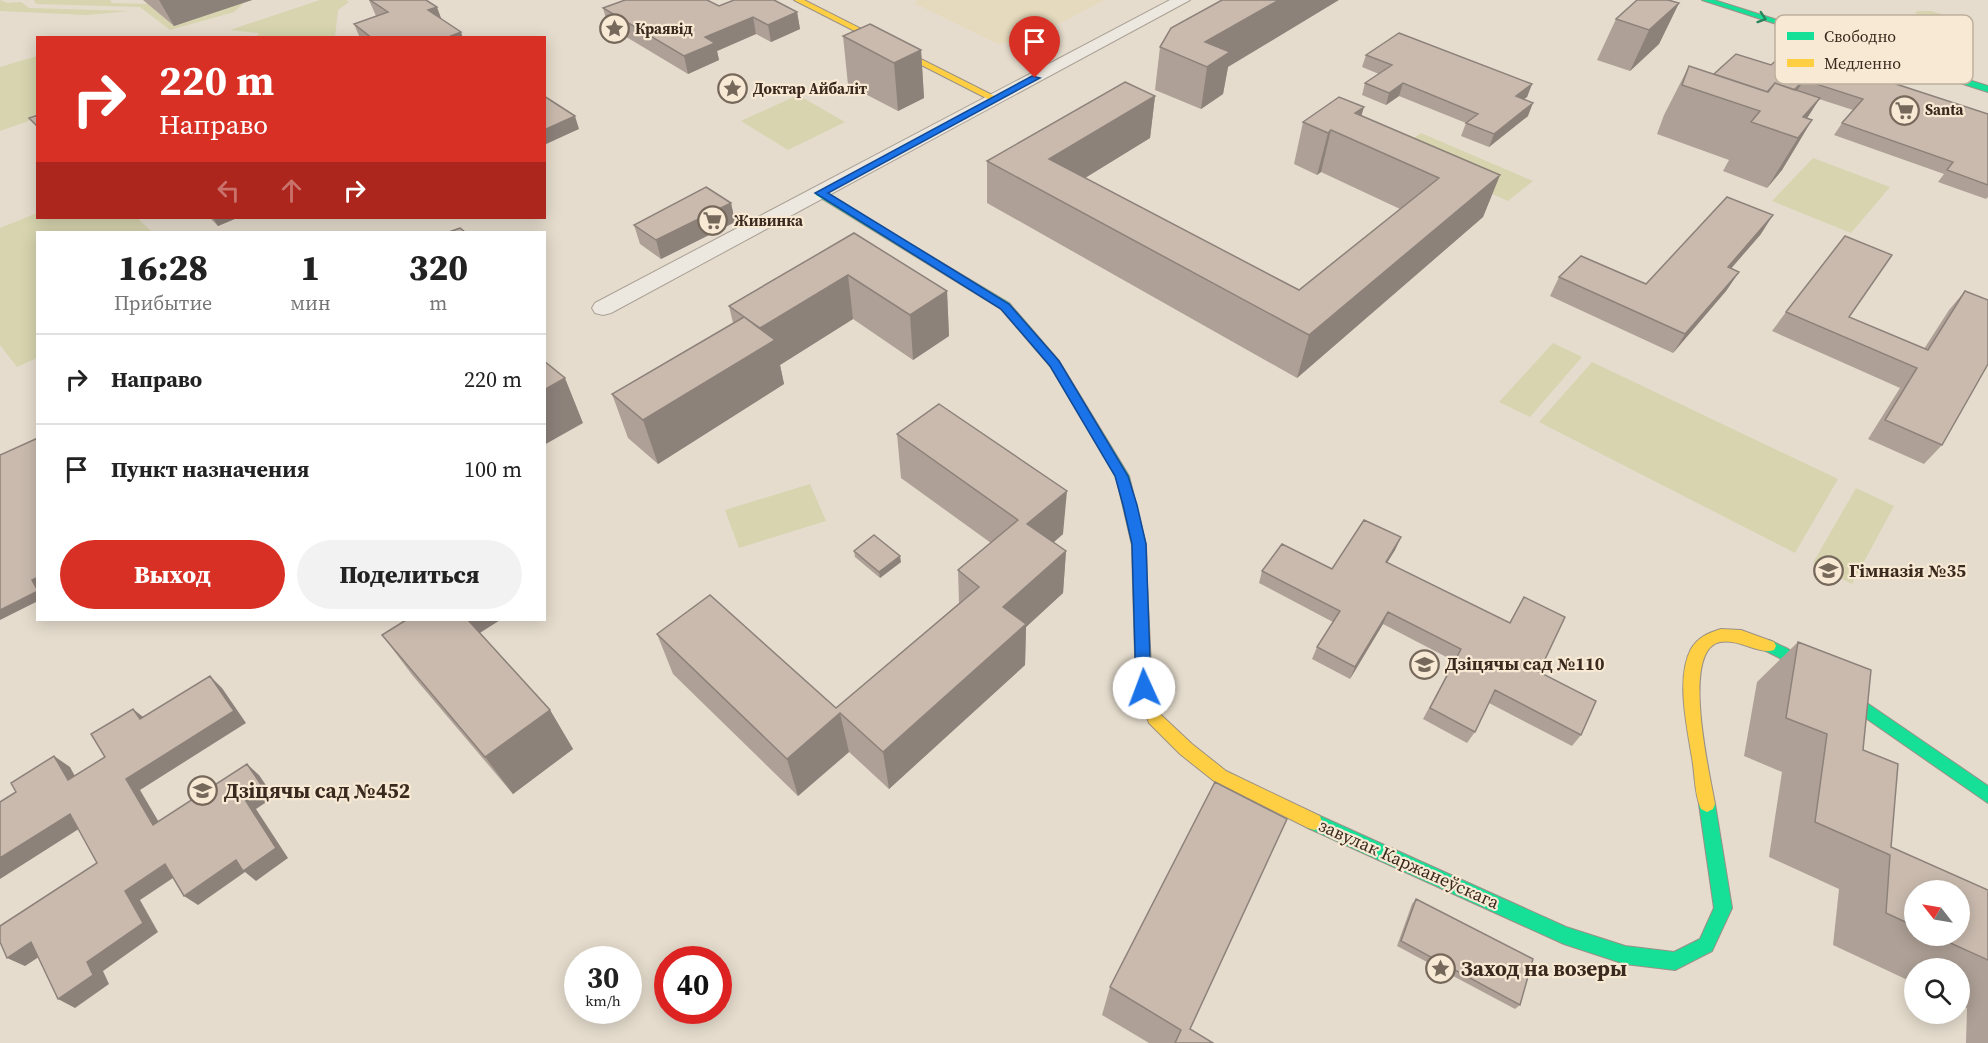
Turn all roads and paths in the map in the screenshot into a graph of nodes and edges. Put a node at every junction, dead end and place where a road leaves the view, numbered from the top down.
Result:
1 (798, 0) edge
2 (1182, 0) edge
3 (1706, 0) edge
4 (1775, 22) edge
5 (1972, 84) edge
6 (1988, 89) edge
7 (995, 99) junction
8 (820, 193) junction
9 (603, 308) dead end
10 (1988, 795) edge

1 - 7 street
2 - 7 street
3 -> 4 street
5 -> 6 street
7 - 8 street
8 - 9 street
8 - 10 street, завулак Каржанеўскага

